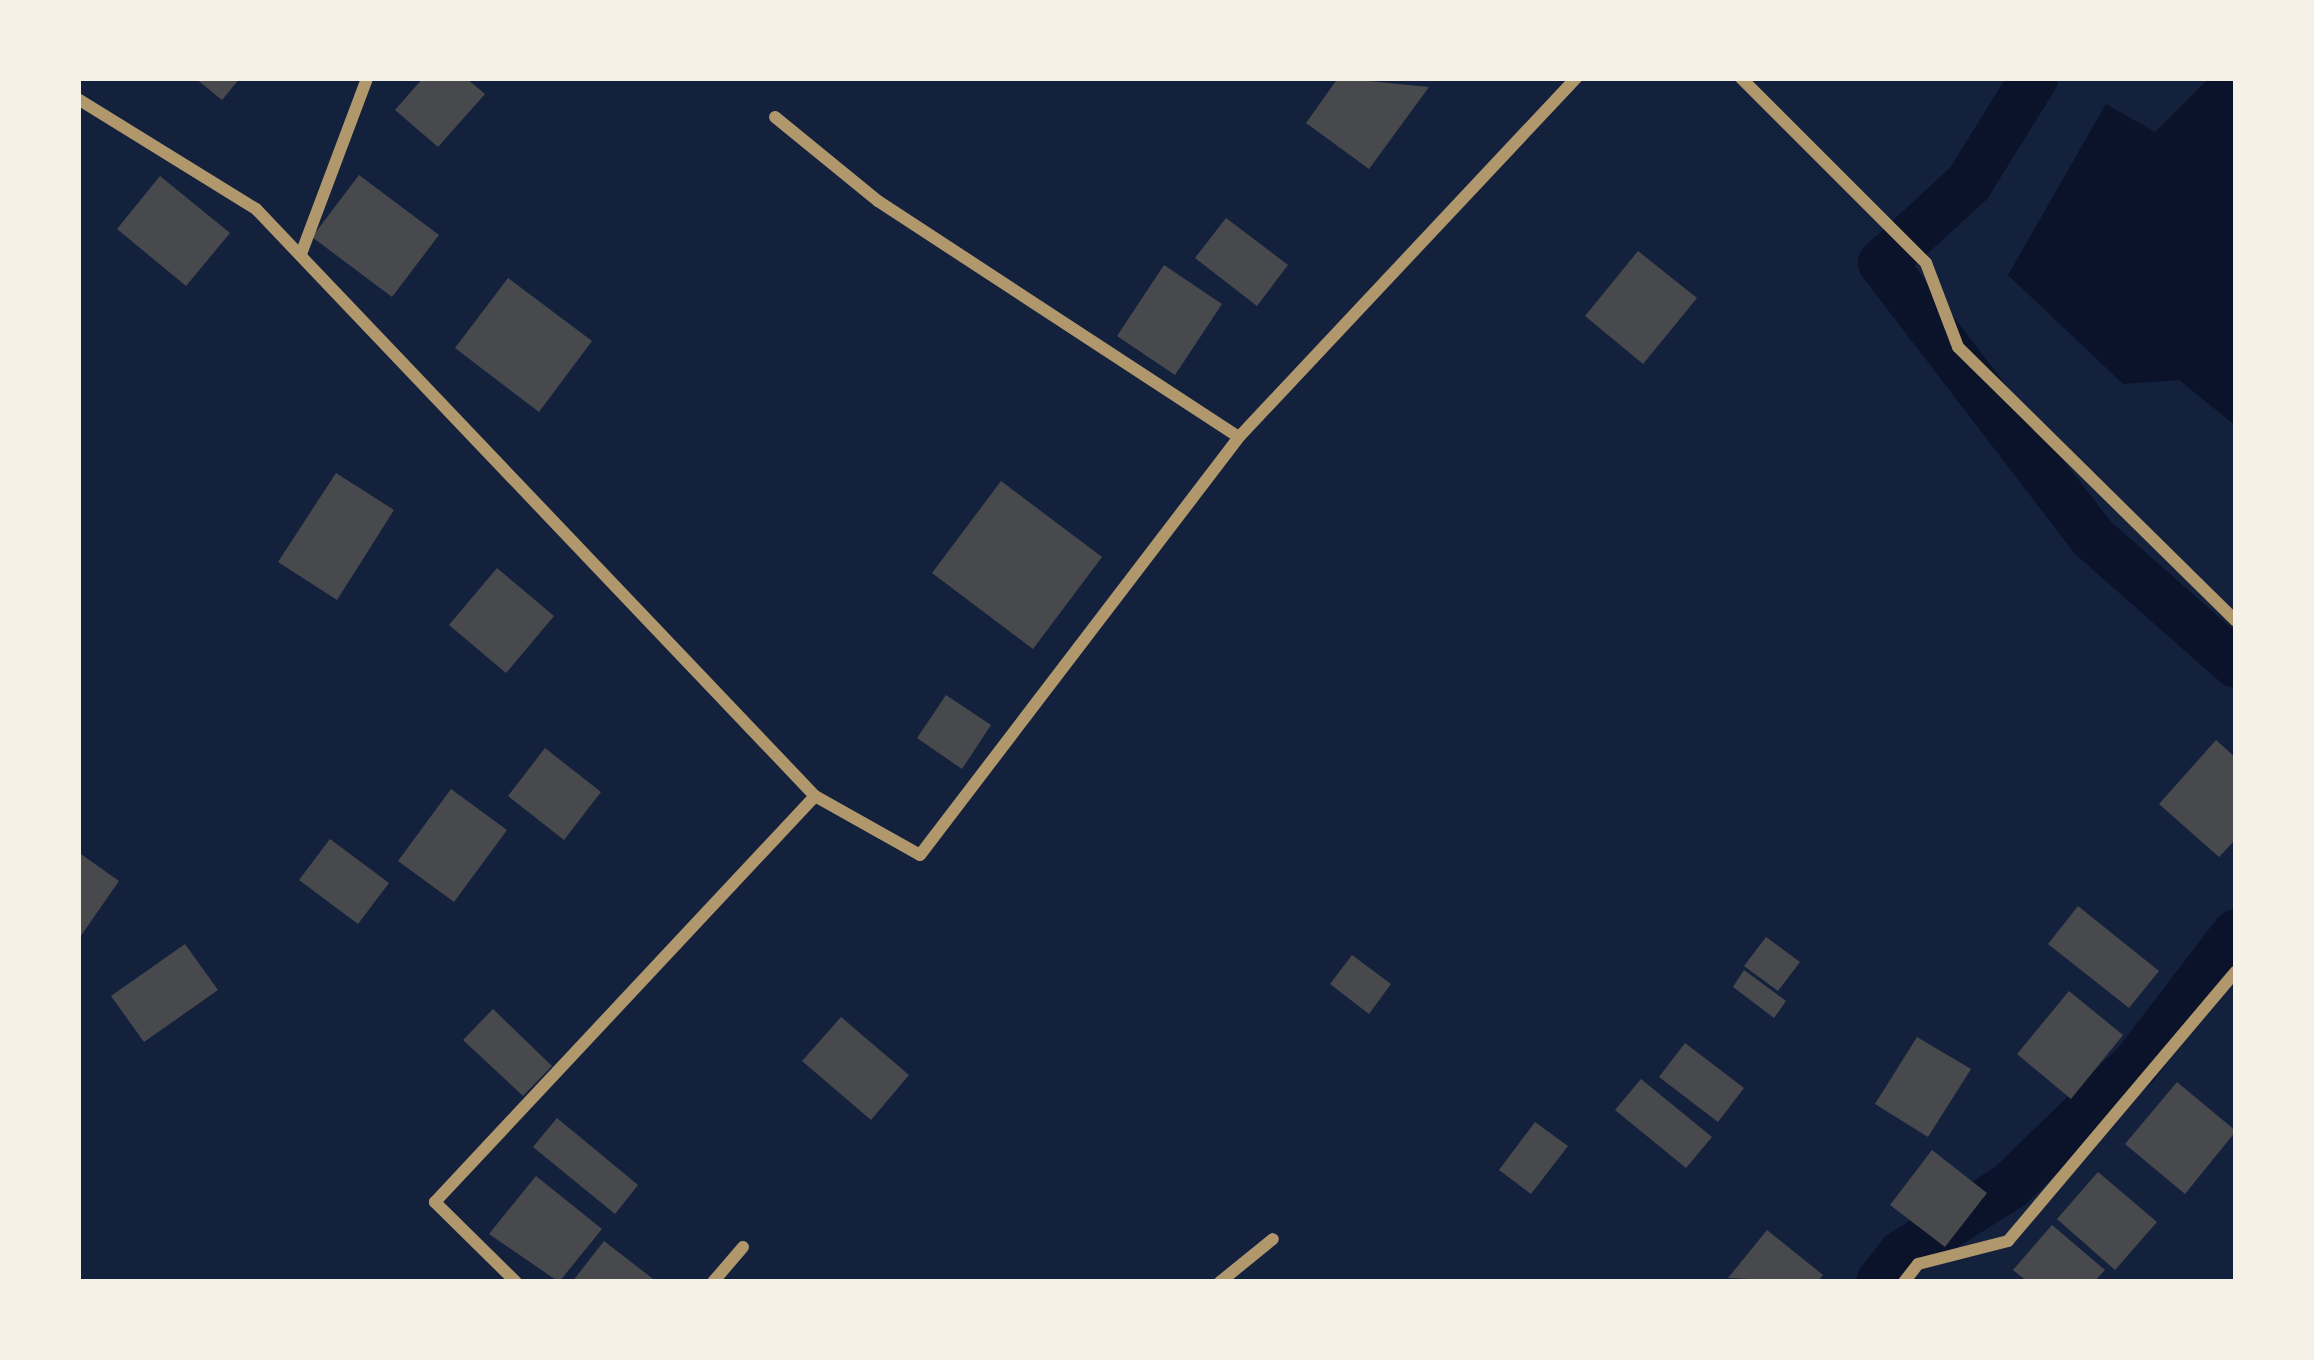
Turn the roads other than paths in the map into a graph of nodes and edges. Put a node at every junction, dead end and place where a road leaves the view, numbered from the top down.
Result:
1 (368, 78) edge
2 (1576, 78) edge
3 (1741, 78) edge
4 (78, 99) edge
5 (775, 117) dead end
6 (301, 254) junction
7 (1239, 437) junction
8 (2236, 621) edge
9 (815, 796) junction
10 (2236, 971) edge
11 (1273, 1239) dead end
12 (743, 1247) dead end
13 (516, 1282) edge
14 (713, 1282) edge
15 (1220, 1282) edge
16 (1904, 1282) edge

1 - 6 street
2 - 7 street
3 - 8 street
4 - 6 street
5 - 7 street
6 - 9 street
7 - 9 street
9 - 13 street
10 - 16 street
11 - 15 street
12 - 14 street

